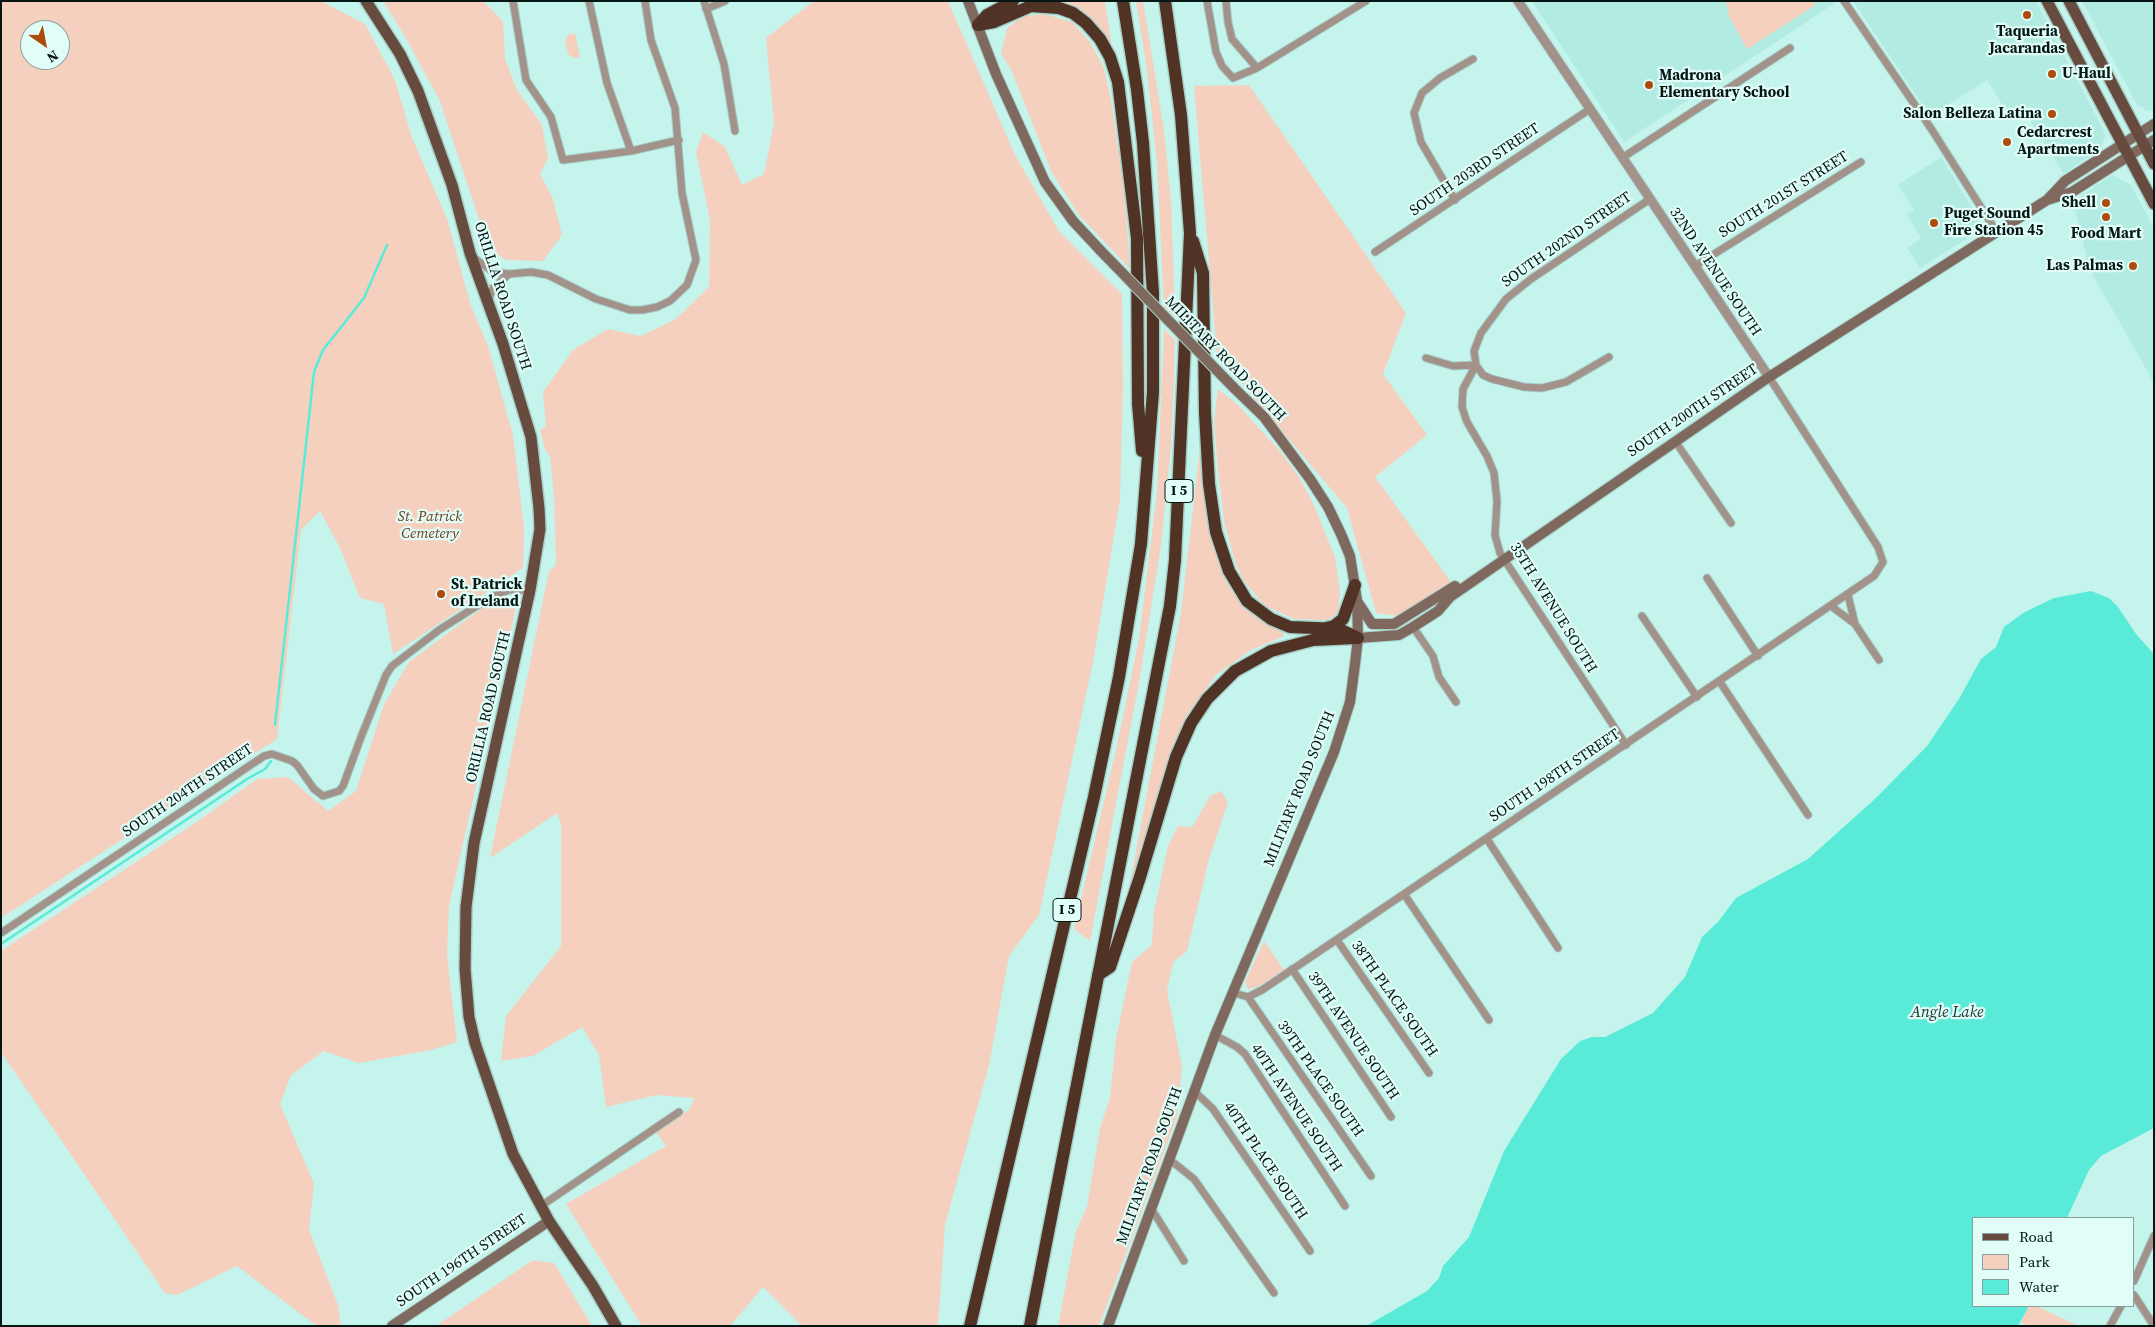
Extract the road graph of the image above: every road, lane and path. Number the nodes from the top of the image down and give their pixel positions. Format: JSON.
{"nodes":[{"id":1,"x":366,"y":1,"type":"edge"},
{"id":2,"x":513,"y":1,"type":"edge"},
{"id":3,"x":589,"y":1,"type":"edge"},
{"id":4,"x":644,"y":1,"type":"edge"},
{"id":5,"x":725,"y":1,"type":"edge"},
{"id":6,"x":968,"y":1,"type":"edge"},
{"id":7,"x":1013,"y":1,"type":"edge"},
{"id":8,"x":1123,"y":1,"type":"edge"},
{"id":9,"x":1164,"y":1,"type":"edge"},
{"id":10,"x":1206,"y":1,"type":"edge"},
{"id":11,"x":1226,"y":1,"type":"edge"},
{"id":12,"x":1366,"y":1,"type":"edge"},
{"id":13,"x":1518,"y":1,"type":"edge"},
{"id":14,"x":1844,"y":1,"type":"edge"},
{"id":15,"x":2047,"y":1,"type":"edge"},
{"id":16,"x":2069,"y":1,"type":"edge"},
{"id":17,"x":705,"y":5,"type":"edge"},
{"id":18,"x":978,"y":25,"type":"junction"},
{"id":19,"x":1790,"y":48,"type":"dead end"},
{"id":20,"x":1473,"y":59,"type":"dead end"},
{"id":21,"x":1257,"y":68,"type":"junction"},
{"id":22,"x":1590,"y":109,"type":"junction"},
{"id":23,"x":2154,"y":124,"type":"edge"},
{"id":24,"x":735,"y":130,"type":"dead end"},
{"id":25,"x":2138,"y":133,"type":"junction"},
{"id":26,"x":679,"y":140,"type":"junction"},
{"id":27,"x":2123,"y":143,"type":"junction"},
{"id":28,"x":2149,"y":143,"type":"edge"},
{"id":29,"x":631,"y":150,"type":"junction"},
{"id":30,"x":2129,"y":156,"type":"junction"},
{"id":31,"x":1622,"y":158,"type":"junction"},
{"id":32,"x":1861,"y":162,"type":"dead end"},
{"id":33,"x":2154,"y":164,"type":"edge"},
{"id":34,"x":1650,"y":199,"type":"junction"},
{"id":35,"x":1455,"y":200,"type":"junction"},
{"id":36,"x":2047,"y":200,"type":"junction"},
{"id":37,"x":2154,"y":204,"type":"edge"},
{"id":38,"x":1996,"y":231,"type":"junction"},
{"id":39,"x":1190,"y":233,"type":"junction"},
{"id":40,"x":1375,"y":252,"type":"dead end"},
{"id":41,"x":470,"y":253,"type":"junction"},
{"id":42,"x":1695,"y":266,"type":"junction"},
{"id":43,"x":509,"y":274,"type":"junction"},
{"id":44,"x":488,"y":301,"type":"junction"},
{"id":45,"x":1609,"y":357,"type":"dead end"},
{"id":46,"x":1426,"y":358,"type":"dead end"},
{"id":47,"x":1476,"y":365,"type":"junction"},
{"id":48,"x":1769,"y":377,"type":"junction"},
{"id":49,"x":1675,"y":441,"type":"junction"},
{"id":50,"x":1145,"y":492,"type":"junction"},
{"id":51,"x":1731,"y":523,"type":"dead end"},
{"id":52,"x":1503,"y":559,"type":"junction"},
{"id":53,"x":1883,"y":562,"type":"joint"},
{"id":54,"x":1707,"y":578,"type":"dead end"},
{"id":55,"x":1355,"y":585,"type":"junction"},
{"id":56,"x":1468,"y":585,"type":"junction"},
{"id":57,"x":530,"y":590,"type":"junction"},
{"id":58,"x":1848,"y":595,"type":"junction"},
{"id":59,"x":1357,"y":600,"type":"junction"},
{"id":60,"x":1831,"y":606,"type":"junction"},
{"id":61,"x":1642,"y":616,"type":"dead end"},
{"id":62,"x":1855,"y":624,"type":"junction"},
{"id":63,"x":1413,"y":627,"type":"junction"},
{"id":64,"x":1325,"y":628,"type":"junction"},
{"id":65,"x":1358,"y":638,"type":"junction"},
{"id":66,"x":1758,"y":656,"type":"junction"},
{"id":67,"x":1879,"y":660,"type":"dead end"},
{"id":68,"x":1720,"y":682,"type":"junction"},
{"id":69,"x":1697,"y":698,"type":"junction"},
{"id":70,"x":1456,"y":702,"type":"dead end"},
{"id":71,"x":1626,"y":745,"type":"junction"},
{"id":72,"x":1808,"y":816,"type":"dead end"},
{"id":73,"x":1487,"y":838,"type":"junction"},
{"id":74,"x":1404,"y":894,"type":"junction"},
{"id":75,"x":1,"y":933,"type":"edge"},
{"id":76,"x":1337,"y":940,"type":"junction"},
{"id":77,"x":1558,"y":948,"type":"dead end"},
{"id":78,"x":1292,"y":969,"type":"junction"},
{"id":79,"x":1098,"y":975,"type":"junction"},
{"id":80,"x":1234,"y":993,"type":"junction"},
{"id":81,"x":1248,"y":997,"type":"junction"},
{"id":82,"x":1489,"y":1020,"type":"dead end"},
{"id":83,"x":1215,"y":1035,"type":"junction"},
{"id":84,"x":1429,"y":1073,"type":"dead end"},
{"id":85,"x":1194,"y":1090,"type":"junction"},
{"id":86,"x":680,"y":1112,"type":"dead end"},
{"id":87,"x":1391,"y":1118,"type":"dead end"},
{"id":88,"x":1169,"y":1159,"type":"junction"},
{"id":89,"x":1371,"y":1176,"type":"dead end"},
{"id":90,"x":541,"y":1206,"type":"junction"},
{"id":91,"x":1345,"y":1206,"type":"dead end"},
{"id":92,"x":1151,"y":1208,"type":"junction"},
{"id":93,"x":549,"y":1221,"type":"junction"},
{"id":94,"x":2154,"y":1236,"type":"edge"},
{"id":95,"x":1310,"y":1251,"type":"dead end"},
{"id":96,"x":1184,"y":1260,"type":"dead end"},
{"id":97,"x":2135,"y":1279,"type":"edge"},
{"id":98,"x":1274,"y":1293,"type":"dead end"},
{"id":99,"x":2135,"y":1298,"type":"edge"},
{"id":100,"x":2120,"y":1307,"type":"edge"},
{"id":101,"x":392,"y":1326,"type":"edge"},
{"id":102,"x":616,"y":1326,"type":"edge"},
{"id":103,"x":970,"y":1326,"type":"edge"},
{"id":104,"x":1030,"y":1326,"type":"edge"},
{"id":105,"x":1108,"y":1326,"type":"edge"},
{"id":106,"x":2110,"y":1326,"type":"edge"},
{"id":107,"x":2154,"y":1326,"type":"edge"}],
"edges":[{"from":1,"to":41,"type":"main road","name":"ORILLIA ROAD SOUTH"},
{"from":2,"to":29,"type":"street"},
{"from":3,"to":29,"type":"street"},
{"from":4,"to":26,"type":"street"},
{"from":5,"to":17,"type":"street"},
{"from":6,"to":18,"type":"main road","name":"MILITARY ROAD SOUTH"},
{"from":7,"to":18,"type":"highway"},
{"from":8,"to":50,"type":"highway","number":"I 5"},
{"from":9,"to":39,"type":"highway","number":"I 5"},
{"from":10,"to":21,"type":"street"},
{"from":11,"to":21,"type":"street"},
{"from":12,"to":21,"type":"street"},
{"from":13,"to":22,"type":"street","name":"32ND AVENUE SOUTH"},
{"from":14,"to":38,"type":"street"},
{"from":15,"to":27,"type":"main road"},
{"from":16,"to":25,"type":"main road"},
{"from":17,"to":24,"type":"street"},
{"from":18,"to":50,"type":"highway"},
{"from":18,"to":55,"type":"main road","name":"MILITARY ROAD SOUTH","bridge":true},
{"from":19,"to":31,"type":"street"},
{"from":20,"to":35,"type":"street"},
{"from":22,"to":31,"type":"street","name":"32ND AVENUE SOUTH"},
{"from":22,"to":35,"type":"street","name":"SOUTH 203RD STREET"},
{"from":23,"to":25,"type":"main road","name":"SOUTH 200TH STREET"},
{"from":25,"to":27,"type":"main road","name":"SOUTH 200TH STREET"},
{"from":25,"to":28,"type":"main road"},
{"from":26,"to":29,"type":"street"},
{"from":26,"to":43,"type":"street"},
{"from":27,"to":30,"type":"main road"},
{"from":27,"to":36,"type":"main road","name":"SOUTH 200TH STREET"},
{"from":28,"to":30,"type":"main road","name":"SOUTH 200TH STREET"},
{"from":28,"to":33,"type":"main road"},
{"from":30,"to":36,"type":"main road","name":"SOUTH 200TH STREET"},
{"from":30,"to":37,"type":"main road"},
{"from":31,"to":34,"type":"street","name":"32ND AVENUE SOUTH"},
{"from":32,"to":42,"type":"street","name":"SOUTH 201ST STREET"},
{"from":34,"to":42,"type":"street","name":"32ND AVENUE SOUTH"},
{"from":34,"to":47,"type":"street","name":"SOUTH 202ND STREET"},
{"from":35,"to":40,"type":"street","name":"SOUTH 203RD STREET"},
{"from":36,"to":38,"type":"main road","name":"SOUTH 200TH STREET"},
{"from":38,"to":48,"type":"main road","name":"SOUTH 200TH STREET"},
{"from":39,"to":64,"type":"highway"},
{"from":39,"to":79,"type":"highway","number":"I 5"},
{"from":41,"to":43,"type":"street"},
{"from":41,"to":44,"type":"main road","name":"ORILLIA ROAD SOUTH"},
{"from":42,"to":48,"type":"street","name":"32ND AVENUE SOUTH"},
{"from":43,"to":44,"type":"street"},
{"from":44,"to":57,"type":"main road","name":"ORILLIA ROAD SOUTH"},
{"from":45,"to":47,"type":"street"},
{"from":46,"to":47,"type":"street"},
{"from":47,"to":52,"type":"street","name":"35TH AVENUE SOUTH"},
{"from":48,"to":49,"type":"main road","name":"SOUTH 200TH STREET"},
{"from":48,"to":53,"type":"street","name":"32ND AVENUE SOUTH"},
{"from":49,"to":51,"type":"street"},
{"from":49,"to":52,"type":"main road","name":"SOUTH 200TH STREET"},
{"from":50,"to":103,"type":"highway","number":"I 5"},
{"from":52,"to":56,"type":"main road","name":"SOUTH 200TH STREET"},
{"from":52,"to":71,"type":"street","name":"35TH AVENUE SOUTH"},
{"from":53,"to":58,"type":"street","name":"SOUTH 198TH STREET"},
{"from":54,"to":66,"type":"street"},
{"from":55,"to":59,"type":"main road","name":"MILITARY ROAD SOUTH"},
{"from":55,"to":64,"type":"highway"},
{"from":56,"to":59,"type":"main road"},
{"from":56,"to":63,"type":"main road","name":"SOUTH 200TH STREET"},
{"from":57,"to":75,"type":"street","name":"SOUTH 204TH STREET"},
{"from":57,"to":90,"type":"main road","name":"ORILLIA ROAD SOUTH"},
{"from":58,"to":60,"type":"street","name":"SOUTH 198TH STREET"},
{"from":58,"to":62,"type":"street"},
{"from":59,"to":65,"type":"main road","name":"MILITARY ROAD SOUTH"},
{"from":60,"to":62,"type":"street"},
{"from":60,"to":66,"type":"street","name":"SOUTH 198TH STREET"},
{"from":61,"to":69,"type":"street"},
{"from":62,"to":67,"type":"street"},
{"from":63,"to":65,"type":"main road","name":"SOUTH 200TH STREET"},
{"from":63,"to":70,"type":"street"},
{"from":64,"to":65,"type":"highway"},
{"from":65,"to":79,"type":"highway"},
{"from":65,"to":80,"type":"main road","name":"MILITARY ROAD SOUTH"},
{"from":66,"to":68,"type":"street","name":"SOUTH 198TH STREET"},
{"from":68,"to":69,"type":"street","name":"SOUTH 198TH STREET"},
{"from":68,"to":72,"type":"street"},
{"from":69,"to":71,"type":"street","name":"SOUTH 198TH STREET"},
{"from":71,"to":73,"type":"street","name":"SOUTH 198TH STREET"},
{"from":73,"to":74,"type":"street","name":"SOUTH 198TH STREET"},
{"from":73,"to":77,"type":"street"},
{"from":74,"to":76,"type":"street","name":"SOUTH 198TH STREET"},
{"from":74,"to":82,"type":"street"},
{"from":76,"to":78,"type":"street","name":"SOUTH 198TH STREET"},
{"from":76,"to":84,"type":"street","name":"38TH PLACE SOUTH"},
{"from":78,"to":81,"type":"street","name":"SOUTH 198TH STREET"},
{"from":78,"to":87,"type":"street","name":"39TH AVENUE SOUTH"},
{"from":79,"to":104,"type":"highway","number":"I 5"},
{"from":80,"to":81,"type":"street"},
{"from":80,"to":83,"type":"main road","name":"MILITARY ROAD SOUTH"},
{"from":81,"to":89,"type":"street","name":"39TH PLACE SOUTH"},
{"from":83,"to":85,"type":"main road","name":"MILITARY ROAD SOUTH"},
{"from":83,"to":91,"type":"street","name":"40TH AVENUE SOUTH"},
{"from":85,"to":88,"type":"main road","name":"MILITARY ROAD SOUTH"},
{"from":85,"to":95,"type":"street","name":"40TH PLACE SOUTH"},
{"from":86,"to":90,"type":"street"},
{"from":88,"to":92,"type":"main road","name":"MILITARY ROAD SOUTH"},
{"from":88,"to":98,"type":"street"},
{"from":90,"to":93,"type":"main road","name":"ORILLIA ROAD SOUTH"},
{"from":92,"to":96,"type":"street"},
{"from":92,"to":105,"type":"main road","name":"MILITARY ROAD SOUTH"},
{"from":93,"to":101,"type":"main road","name":"SOUTH 196TH STREET"},
{"from":93,"to":102,"type":"main road","name":"ORILLIA ROAD SOUTH"},
{"from":94,"to":97,"type":"street"},
{"from":99,"to":107,"type":"street"},
{"from":100,"to":106,"type":"street"}]}
